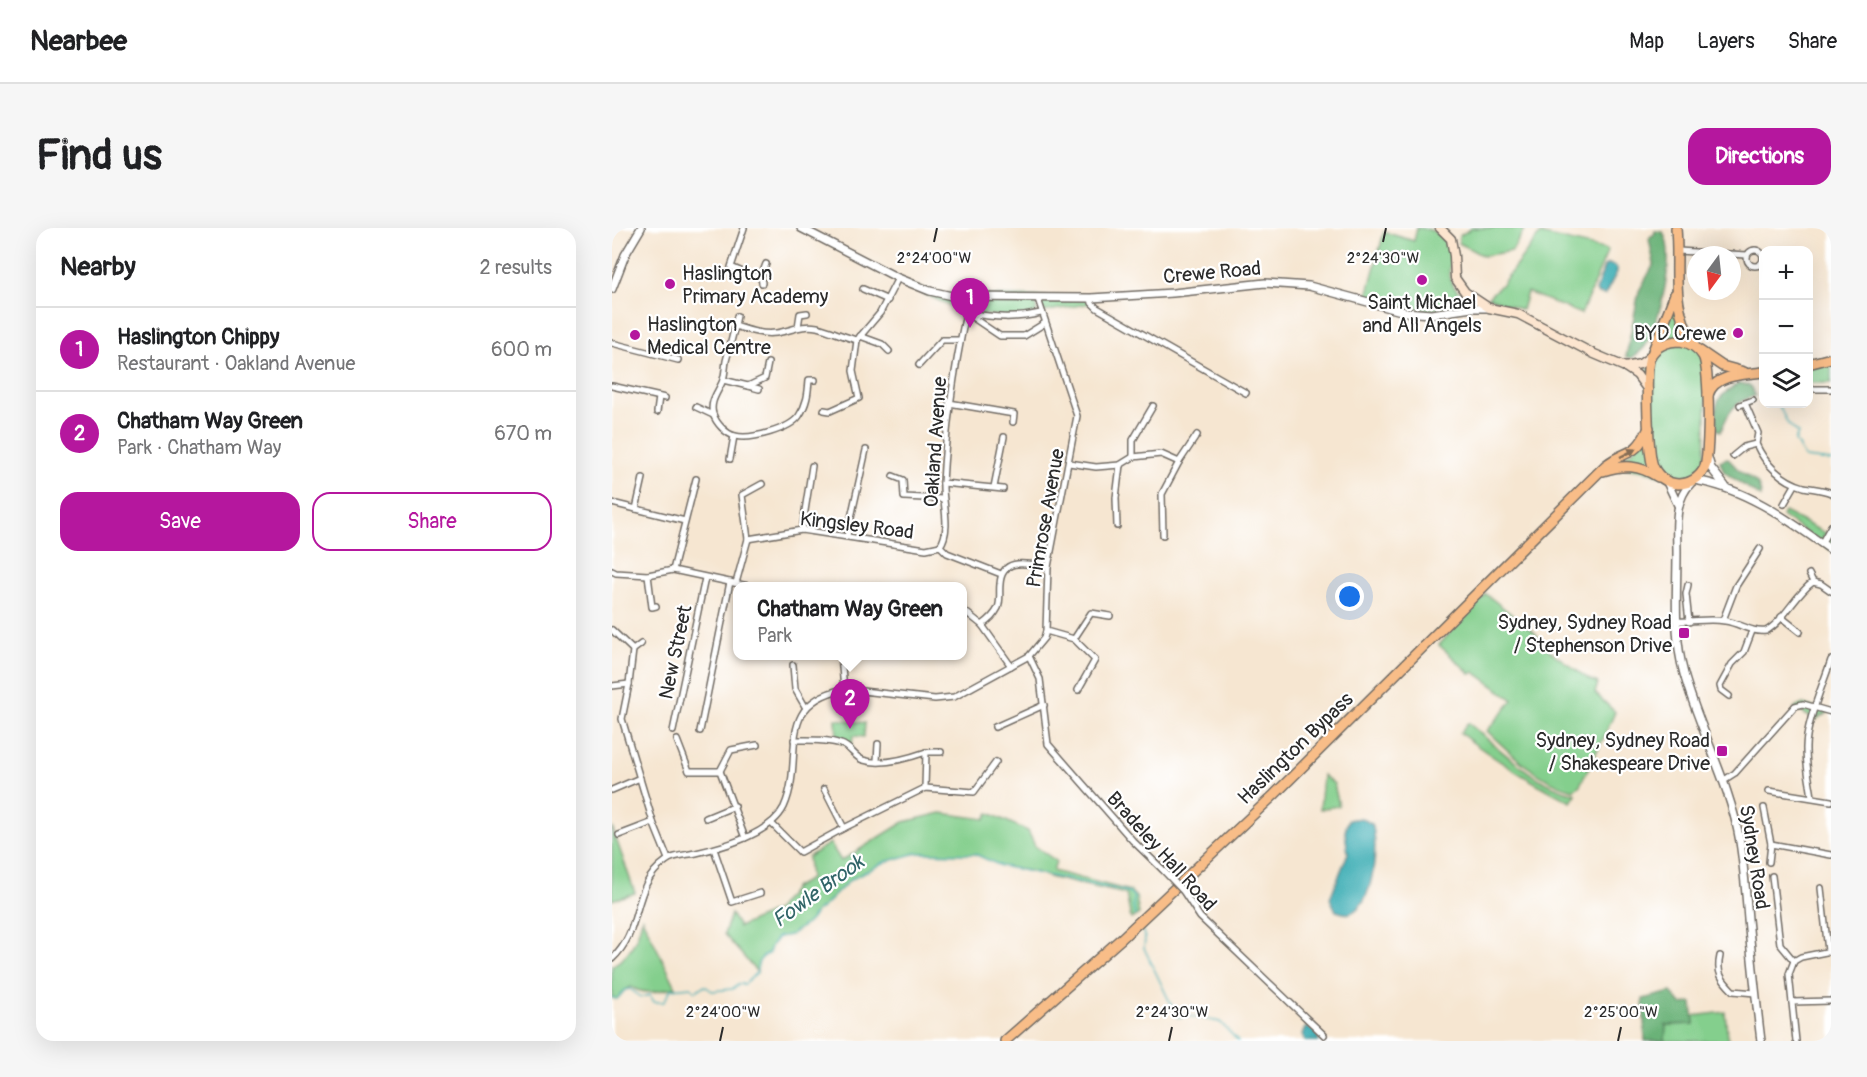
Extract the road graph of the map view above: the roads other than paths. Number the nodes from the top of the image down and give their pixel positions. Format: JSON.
{"nodes":[{"id":1,"x":641,"y":228,"type":"edge"},
{"id":2,"x":744,"y":228,"type":"edge"},
{"id":3,"x":801,"y":228,"type":"edge"},
{"id":4,"x":1440,"y":228,"type":"edge"},
{"id":5,"x":1676,"y":228,"type":"edge"},
{"id":6,"x":1677,"y":251,"type":"junction"},
{"id":7,"x":1747,"y":255,"type":"dead end"},
{"id":8,"x":766,"y":264,"type":"dead end"},
{"id":9,"x":615,"y":266,"type":"edge"},
{"id":10,"x":898,"y":278,"type":"junction"},
{"id":11,"x":612,"y":289,"type":"edge"},
{"id":12,"x":864,"y":289,"type":"dead end"},
{"id":13,"x":1676,"y":292,"type":"junction"},
{"id":14,"x":964,"y":298,"type":"junction"},
{"id":15,"x":1091,"y":298,"type":"junction"},
{"id":16,"x":1038,"y":299,"type":"junction"},
{"id":17,"x":888,"y":300,"type":"junction"},
{"id":18,"x":1489,"y":308,"type":"junction"},
{"id":19,"x":807,"y":313,"type":"dead end"},
{"id":20,"x":966,"y":313,"type":"junction"},
{"id":21,"x":1041,"y":313,"type":"junction"},
{"id":22,"x":737,"y":316,"type":"dead end"},
{"id":23,"x":1045,"y":323,"type":"junction"},
{"id":24,"x":735,"y":326,"type":"junction"},
{"id":25,"x":798,"y":327,"type":"junction"},
{"id":26,"x":859,"y":338,"type":"junction"},
{"id":27,"x":960,"y":340,"type":"junction"},
{"id":28,"x":612,"y":343,"type":"edge"},
{"id":29,"x":1696,"y":348,"type":"junction"},
{"id":30,"x":889,"y":351,"type":"dead end"},
{"id":31,"x":1651,"y":356,"type":"junction"},
{"id":32,"x":1831,"y":358,"type":"edge"},
{"id":33,"x":678,"y":360,"type":"dead end"},
{"id":34,"x":768,"y":363,"type":"dead end"},
{"id":35,"x":1813,"y":363,"type":"edge"},
{"id":36,"x":919,"y":365,"type":"dead end"},
{"id":37,"x":1625,"y":367,"type":"junction"},
{"id":38,"x":1749,"y":374,"type":"junction"},
{"id":39,"x":1759,"y":374,"type":"edge"},
{"id":40,"x":809,"y":379,"type":"dead end"},
{"id":41,"x":723,"y":380,"type":"junction"},
{"id":42,"x":612,"y":386,"type":"edge"},
{"id":43,"x":748,"y":386,"type":"junction"},
{"id":44,"x":1813,"y":388,"type":"edge"},
{"id":45,"x":759,"y":389,"type":"dead end"},
{"id":46,"x":1831,"y":389,"type":"edge"},
{"id":47,"x":1648,"y":390,"type":"junction"},
{"id":48,"x":1246,"y":393,"type":"dead end"},
{"id":49,"x":1707,"y":398,"type":"junction"},
{"id":50,"x":1754,"y":400,"type":"dead end"},
{"id":51,"x":949,"y":403,"type":"junction"},
{"id":52,"x":1153,"y":406,"type":"dead end"},
{"id":53,"x":696,"y":407,"type":"dead end"},
{"id":54,"x":824,"y":410,"type":"dead end"},
{"id":55,"x":657,"y":412,"type":"dead end"},
{"id":56,"x":713,"y":415,"type":"junction"},
{"id":57,"x":1012,"y":422,"type":"dead end"},
{"id":58,"x":1649,"y":428,"type":"junction"},
{"id":59,"x":1197,"y":435,"type":"dead end"},
{"id":60,"x":734,"y":436,"type":"junction"},
{"id":61,"x":1004,"y":437,"type":"dead end"},
{"id":62,"x":1756,"y":444,"type":"junction"},
{"id":63,"x":866,"y":450,"type":"dead end"},
{"id":64,"x":1733,"y":456,"type":"dead end"},
{"id":65,"x":1133,"y":457,"type":"junction"},
{"id":66,"x":1708,"y":458,"type":"junction"},
{"id":67,"x":730,"y":459,"type":"dead end"},
{"id":68,"x":1179,"y":462,"type":"junction"},
{"id":69,"x":1069,"y":463,"type":"junction"},
{"id":70,"x":1120,"y":465,"type":"junction"},
{"id":71,"x":812,"y":466,"type":"dead end"},
{"id":72,"x":1601,"y":472,"type":"junction"},
{"id":73,"x":893,"y":476,"type":"dead end"},
{"id":74,"x":643,"y":478,"type":"dead end"},
{"id":75,"x":696,"y":479,"type":"dead end"},
{"id":76,"x":1666,"y":481,"type":"junction"},
{"id":77,"x":1694,"y":481,"type":"junction"},
{"id":78,"x":943,"y":483,"type":"junction"},
{"id":79,"x":762,"y":484,"type":"dead end"},
{"id":80,"x":1795,"y":484,"type":"junction"},
{"id":81,"x":994,"y":487,"type":"junction"},
{"id":82,"x":1726,"y":488,"type":"junction"},
{"id":83,"x":1003,"y":489,"type":"dead end"},
{"id":84,"x":1831,"y":494,"type":"edge"},
{"id":85,"x":943,"y":499,"type":"junction"},
{"id":86,"x":612,"y":503,"type":"edge"},
{"id":87,"x":1784,"y":504,"type":"dead end"},
{"id":88,"x":1678,"y":505,"type":"junction"},
{"id":89,"x":636,"y":509,"type":"junction"},
{"id":90,"x":685,"y":520,"type":"junction"},
{"id":91,"x":1117,"y":526,"type":"dead end"},
{"id":92,"x":1831,"y":526,"type":"edge"},
{"id":93,"x":802,"y":530,"type":"junction"},
{"id":94,"x":1163,"y":535,"type":"dead end"},
{"id":95,"x":847,"y":536,"type":"junction"},
{"id":96,"x":748,"y":539,"type":"junction"},
{"id":97,"x":1821,"y":544,"type":"junction"},
{"id":98,"x":940,"y":546,"type":"junction"},
{"id":99,"x":1760,"y":549,"type":"dead end"},
{"id":100,"x":1831,"y":550,"type":"edge"},
{"id":101,"x":1048,"y":567,"type":"junction"},
{"id":102,"x":673,"y":570,"type":"junction"},
{"id":103,"x":612,"y":572,"type":"edge"},
{"id":104,"x":1001,"y":574,"type":"junction"},
{"id":105,"x":1809,"y":574,"type":"dead end"},
{"id":106,"x":648,"y":575,"type":"junction"},
{"id":107,"x":705,"y":578,"type":"junction"},
{"id":108,"x":733,"y":582,"type":"junction"},
{"id":109,"x":1813,"y":582,"type":"junction"},
{"id":110,"x":1688,"y":585,"type":"dead end"},
{"id":111,"x":1831,"y":591,"type":"edge"},
{"id":112,"x":656,"y":606,"type":"dead end"},
{"id":113,"x":967,"y":614,"type":"edge"},
{"id":114,"x":1110,"y":616,"type":"dead end"},
{"id":115,"x":1781,"y":617,"type":"junction"},
{"id":116,"x":1723,"y":620,"type":"junction"},
{"id":117,"x":1677,"y":621,"type":"junction"},
{"id":118,"x":1689,"y":622,"type":"junction"},
{"id":119,"x":982,"y":626,"type":"junction"},
{"id":120,"x":612,"y":630,"type":"edge"},
{"id":121,"x":1046,"y":631,"type":"junction"},
{"id":122,"x":1752,"y":631,"type":"junction"},
{"id":123,"x":1800,"y":632,"type":"dead end"},
{"id":124,"x":1074,"y":639,"type":"junction"},
{"id":125,"x":641,"y":644,"type":"dead end"},
{"id":126,"x":633,"y":650,"type":"junction"},
{"id":127,"x":1029,"y":656,"type":"junction"},
{"id":128,"x":841,"y":660,"type":"edge"},
{"id":129,"x":1831,"y":660,"type":"edge"},
{"id":130,"x":793,"y":665,"type":"dead end"},
{"id":131,"x":1011,"y":666,"type":"junction"},
{"id":132,"x":629,"y":684,"type":"junction"},
{"id":133,"x":612,"y":686,"type":"edge"},
{"id":134,"x":844,"y":689,"type":"junction"},
{"id":135,"x":1078,"y":690,"type":"dead end"},
{"id":136,"x":1729,"y":696,"type":"dead end"},
{"id":137,"x":1044,"y":705,"type":"junction"},
{"id":138,"x":1815,"y":707,"type":"junction"},
{"id":139,"x":806,"y":708,"type":"junction"},
{"id":140,"x":1831,"y":712,"type":"edge"},
{"id":141,"x":994,"y":727,"type":"dead end"},
{"id":142,"x":674,"y":731,"type":"dead end"},
{"id":143,"x":700,"y":731,"type":"dead end"},
{"id":144,"x":794,"y":740,"type":"junction"},
{"id":145,"x":677,"y":741,"type":"dead end"},
{"id":146,"x":878,"y":744,"type":"dead end"},
{"id":147,"x":757,"y":745,"type":"dead end"},
{"id":148,"x":926,"y":752,"type":"junction"},
{"id":149,"x":941,"y":752,"type":"dead end"},
{"id":150,"x":877,"y":761,"type":"junction"},
{"id":151,"x":996,"y":762,"type":"dead end"},
{"id":152,"x":720,"y":771,"type":"junction"},
{"id":153,"x":640,"y":778,"type":"junction"},
{"id":154,"x":1724,"y":780,"type":"junction"},
{"id":155,"x":925,"y":788,"type":"junction"},
{"id":156,"x":824,"y":789,"type":"dead end"},
{"id":157,"x":612,"y":790,"type":"edge"},
{"id":158,"x":1769,"y":791,"type":"dead end"},
{"id":159,"x":1812,"y":797,"type":"junction"},
{"id":160,"x":1831,"y":801,"type":"edge"},
{"id":161,"x":735,"y":806,"type":"junction"},
{"id":162,"x":1764,"y":808,"type":"dead end"},
{"id":163,"x":706,"y":818,"type":"dead end"},
{"id":164,"x":653,"y":822,"type":"junction"},
{"id":165,"x":771,"y":823,"type":"junction"},
{"id":166,"x":844,"y":828,"type":"junction"},
{"id":167,"x":618,"y":835,"type":"dead end"},
{"id":168,"x":745,"y":838,"type":"junction"},
{"id":169,"x":1771,"y":844,"type":"junction"},
{"id":170,"x":714,"y":849,"type":"junction"},
{"id":171,"x":1831,"y":855,"type":"edge"},
{"id":172,"x":668,"y":859,"type":"junction"},
{"id":173,"x":1769,"y":862,"type":"dead end"},
{"id":174,"x":1772,"y":876,"type":"dead end"},
{"id":175,"x":1821,"y":888,"type":"dead end"},
{"id":176,"x":759,"y":893,"type":"dead end"},
{"id":177,"x":1830,"y":951,"type":"edge"},
{"id":178,"x":612,"y":959,"type":"edge"},
{"id":179,"x":1711,"y":959,"type":"dead end"},
{"id":180,"x":1794,"y":961,"type":"junction"},
{"id":181,"x":1755,"y":993,"type":"junction"},
{"id":182,"x":1831,"y":1000,"type":"edge"},
{"id":183,"x":1792,"y":1002,"type":"junction"},
{"id":184,"x":1324,"y":1035,"type":"dead end"},
{"id":185,"x":1005,"y":1041,"type":"edge"},
{"id":186,"x":1761,"y":1041,"type":"edge"},
{"id":187,"x":1796,"y":1041,"type":"edge"}],
"edges":[{"from":1,"to":9,"type":"street"},
{"from":2,"to":8,"type":"street"},
{"from":3,"to":10,"type":"street","name":"Crewe Road"},
{"from":4,"to":18,"type":"main road"},
{"from":5,"to":6,"type":"main road"},
{"from":6,"to":7,"type":"street"},
{"from":6,"to":13,"type":"main road"},
{"from":9,"to":11,"type":"street"},
{"from":10,"to":14,"type":"street","name":"Crewe Road"},
{"from":10,"to":17,"type":"street"},
{"from":12,"to":17,"type":"street"},
{"from":13,"to":29,"type":"main road"},
{"from":13,"to":31,"type":"main road"},
{"from":14,"to":16,"type":"street","name":"Crewe Road"},
{"from":14,"to":20,"type":"street","name":"Oakland Avenue"},
{"from":15,"to":16,"type":"street","name":"Crewe Road"},
{"from":15,"to":18,"type":"street","name":"Crewe Road"},
{"from":15,"to":48,"type":"street"},
{"from":16,"to":21,"type":"street","name":"Primrose Avenue"},
{"from":17,"to":26,"type":"street"},
{"from":18,"to":37,"type":"main road","name":"Crewe Road"},
{"from":19,"to":25,"type":"street"},
{"from":20,"to":21,"type":"street"},
{"from":20,"to":23,"type":"street"},
{"from":20,"to":27,"type":"street","name":"Oakland Avenue"},
{"from":21,"to":23,"type":"street","name":"Primrose Avenue"},
{"from":22,"to":24,"type":"street"},
{"from":23,"to":69,"type":"street","name":"Primrose Avenue"},
{"from":24,"to":25,"type":"street"},
{"from":24,"to":41,"type":"street"},
{"from":25,"to":26,"type":"street"},
{"from":26,"to":30,"type":"street"},
{"from":26,"to":54,"type":"street"},
{"from":27,"to":36,"type":"street","name":"Oakland Avenue"},
{"from":27,"to":51,"type":"street","name":"Oakland Avenue"},
{"from":28,"to":33,"type":"street"},
{"from":29,"to":31,"type":"main road"},
{"from":29,"to":38,"type":"main road"},
{"from":29,"to":49,"type":"main road"},
{"from":31,"to":37,"type":"main road"},
{"from":31,"to":47,"type":"main road"},
{"from":32,"to":35,"type":"main road"},
{"from":34,"to":43,"type":"street"},
{"from":37,"to":47,"type":"main road","name":"Crewe Road"},
{"from":38,"to":39,"type":"main road"},
{"from":38,"to":49,"type":"main road"},
{"from":40,"to":60,"type":"street"},
{"from":41,"to":43,"type":"street"},
{"from":41,"to":56,"type":"street"},
{"from":42,"to":55,"type":"street"},
{"from":43,"to":45,"type":"street"},
{"from":44,"to":46,"type":"street"},
{"from":47,"to":58,"type":"main road"},
{"from":49,"to":66,"type":"main road"},
{"from":50,"to":62,"type":"street"},
{"from":51,"to":57,"type":"street"},
{"from":51,"to":78,"type":"street","name":"Oakland Avenue"},
{"from":52,"to":65,"type":"street"},
{"from":53,"to":56,"type":"street"},
{"from":56,"to":60,"type":"street"},
{"from":72,"to":58,"type":"main road","name":"Haslington Bypass","one_way":true},
{"from":58,"to":76,"type":"main road"},
{"from":59,"to":68,"type":"street"},
{"from":60,"to":67,"type":"street"},
{"from":61,"to":81,"type":"street"},
{"from":62,"to":64,"type":"street"},
{"from":62,"to":80,"type":"street"},
{"from":63,"to":95,"type":"street"},
{"from":65,"to":68,"type":"street"},
{"from":65,"to":70,"type":"street"},
{"from":66,"to":77,"type":"main road"},
{"from":66,"to":82,"type":"street"},
{"from":68,"to":94,"type":"street"},
{"from":69,"to":70,"type":"street"},
{"from":69,"to":101,"type":"street","name":"Primrose Avenue"},
{"from":70,"to":91,"type":"street"},
{"from":71,"to":93,"type":"street"},
{"from":72,"to":76,"type":"main road"},
{"from":72,"to":185,"type":"main road","name":"Haslington Bypass"},
{"from":73,"to":85,"type":"street"},
{"from":74,"to":89,"type":"street"},
{"from":75,"to":90,"type":"street"},
{"from":76,"to":77,"type":"main road"},
{"from":76,"to":88,"type":"street","name":"Sydney Road"},
{"from":77,"to":82,"type":"street"},
{"from":77,"to":88,"type":"street"},
{"from":78,"to":81,"type":"street"},
{"from":78,"to":85,"type":"street","name":"Oakland Avenue"},
{"from":79,"to":96,"type":"street"},
{"from":80,"to":84,"type":"street"},
{"from":80,"to":87,"type":"street"},
{"from":81,"to":83,"type":"street"},
{"from":82,"to":97,"type":"street"},
{"from":85,"to":98,"type":"street","name":"Oakland Avenue"},
{"from":86,"to":89,"type":"street"},
{"from":88,"to":117,"type":"street","name":"Sydney Road"},
{"from":89,"to":90,"type":"street"},
{"from":90,"to":102,"type":"street"},
{"from":92,"to":97,"type":"street"},
{"from":93,"to":95,"type":"street","name":"Kingsley Road"},
{"from":93,"to":96,"type":"street","name":"Kingsley Road"},
{"from":95,"to":98,"type":"street","name":"Kingsley Road"},
{"from":96,"to":108,"type":"street"},
{"from":97,"to":100,"type":"street"},
{"from":98,"to":104,"type":"street","name":"Kingsley Road"},
{"from":99,"to":116,"type":"street"},
{"from":101,"to":104,"type":"street"},
{"from":101,"to":121,"type":"street","name":"Primrose Avenue"},
{"from":102,"to":106,"type":"street"},
{"from":102,"to":107,"type":"street"},
{"from":103,"to":106,"type":"street"},
{"from":104,"to":119,"type":"street"},
{"from":105,"to":109,"type":"street"},
{"from":106,"to":112,"type":"street"},
{"from":107,"to":108,"type":"street"},
{"from":107,"to":142,"type":"street","name":"New Street"},
{"from":108,"to":143,"type":"street"},
{"from":109,"to":111,"type":"street"},
{"from":109,"to":115,"type":"street"},
{"from":110,"to":118,"type":"street"},
{"from":113,"to":119,"type":"street"},
{"from":114,"to":124,"type":"street"},
{"from":115,"to":122,"type":"street"},
{"from":115,"to":123,"type":"street"},
{"from":116,"to":118,"type":"street"},
{"from":116,"to":122,"type":"street"},
{"from":117,"to":118,"type":"street"},
{"from":117,"to":154,"type":"street","name":"Sydney Road"},
{"from":119,"to":131,"type":"street"},
{"from":120,"to":126,"type":"street"},
{"from":121,"to":124,"type":"street"},
{"from":121,"to":127,"type":"street"},
{"from":122,"to":136,"type":"street"},
{"from":124,"to":135,"type":"street"},
{"from":125,"to":126,"type":"street"},
{"from":126,"to":132,"type":"street"},
{"from":127,"to":131,"type":"street"},
{"from":127,"to":137,"type":"street","name":"Bradeley Hall Road"},
{"from":128,"to":134,"type":"street"},
{"from":129,"to":138,"type":"street"},
{"from":130,"to":139,"type":"street"},
{"from":131,"to":134,"type":"street"},
{"from":132,"to":133,"type":"street"},
{"from":132,"to":153,"type":"street"},
{"from":134,"to":139,"type":"street"},
{"from":137,"to":141,"type":"street"},
{"from":137,"to":184,"type":"street","name":"Bradeley Hall Road","bridge":true},
{"from":138,"to":140,"type":"street"},
{"from":138,"to":154,"type":"street"},
{"from":138,"to":159,"type":"street"},
{"from":139,"to":144,"type":"street"},
{"from":144,"to":150,"type":"street"},
{"from":144,"to":165,"type":"street"},
{"from":145,"to":152,"type":"street"},
{"from":146,"to":150,"type":"street"},
{"from":147,"to":152,"type":"street"},
{"from":148,"to":149,"type":"street"},
{"from":148,"to":150,"type":"street"},
{"from":148,"to":155,"type":"street"},
{"from":151,"to":155,"type":"street"},
{"from":152,"to":161,"type":"street"},
{"from":153,"to":157,"type":"street"},
{"from":153,"to":164,"type":"street"},
{"from":154,"to":181,"type":"street","name":"Sydney Road"},
{"from":155,"to":166,"type":"street"},
{"from":156,"to":166,"type":"street"},
{"from":158,"to":159,"type":"street"},
{"from":159,"to":160,"type":"street"},
{"from":161,"to":163,"type":"street"},
{"from":161,"to":168,"type":"street"},
{"from":162,"to":169,"type":"street"},
{"from":164,"to":167,"type":"street"},
{"from":164,"to":172,"type":"street"},
{"from":165,"to":166,"type":"street"},
{"from":165,"to":168,"type":"street"},
{"from":168,"to":170,"type":"street"},
{"from":169,"to":171,"type":"street"},
{"from":169,"to":173,"type":"street"},
{"from":170,"to":172,"type":"street"},
{"from":170,"to":176,"type":"street"},
{"from":172,"to":178,"type":"street"},
{"from":174,"to":180,"type":"street"},
{"from":175,"to":177,"type":"street"},
{"from":177,"to":180,"type":"street"},
{"from":179,"to":181,"type":"street"},
{"from":180,"to":183,"type":"street"},
{"from":181,"to":186,"type":"street","name":"Sydney Road"},
{"from":182,"to":183,"type":"street"},
{"from":183,"to":187,"type":"street"}]}
